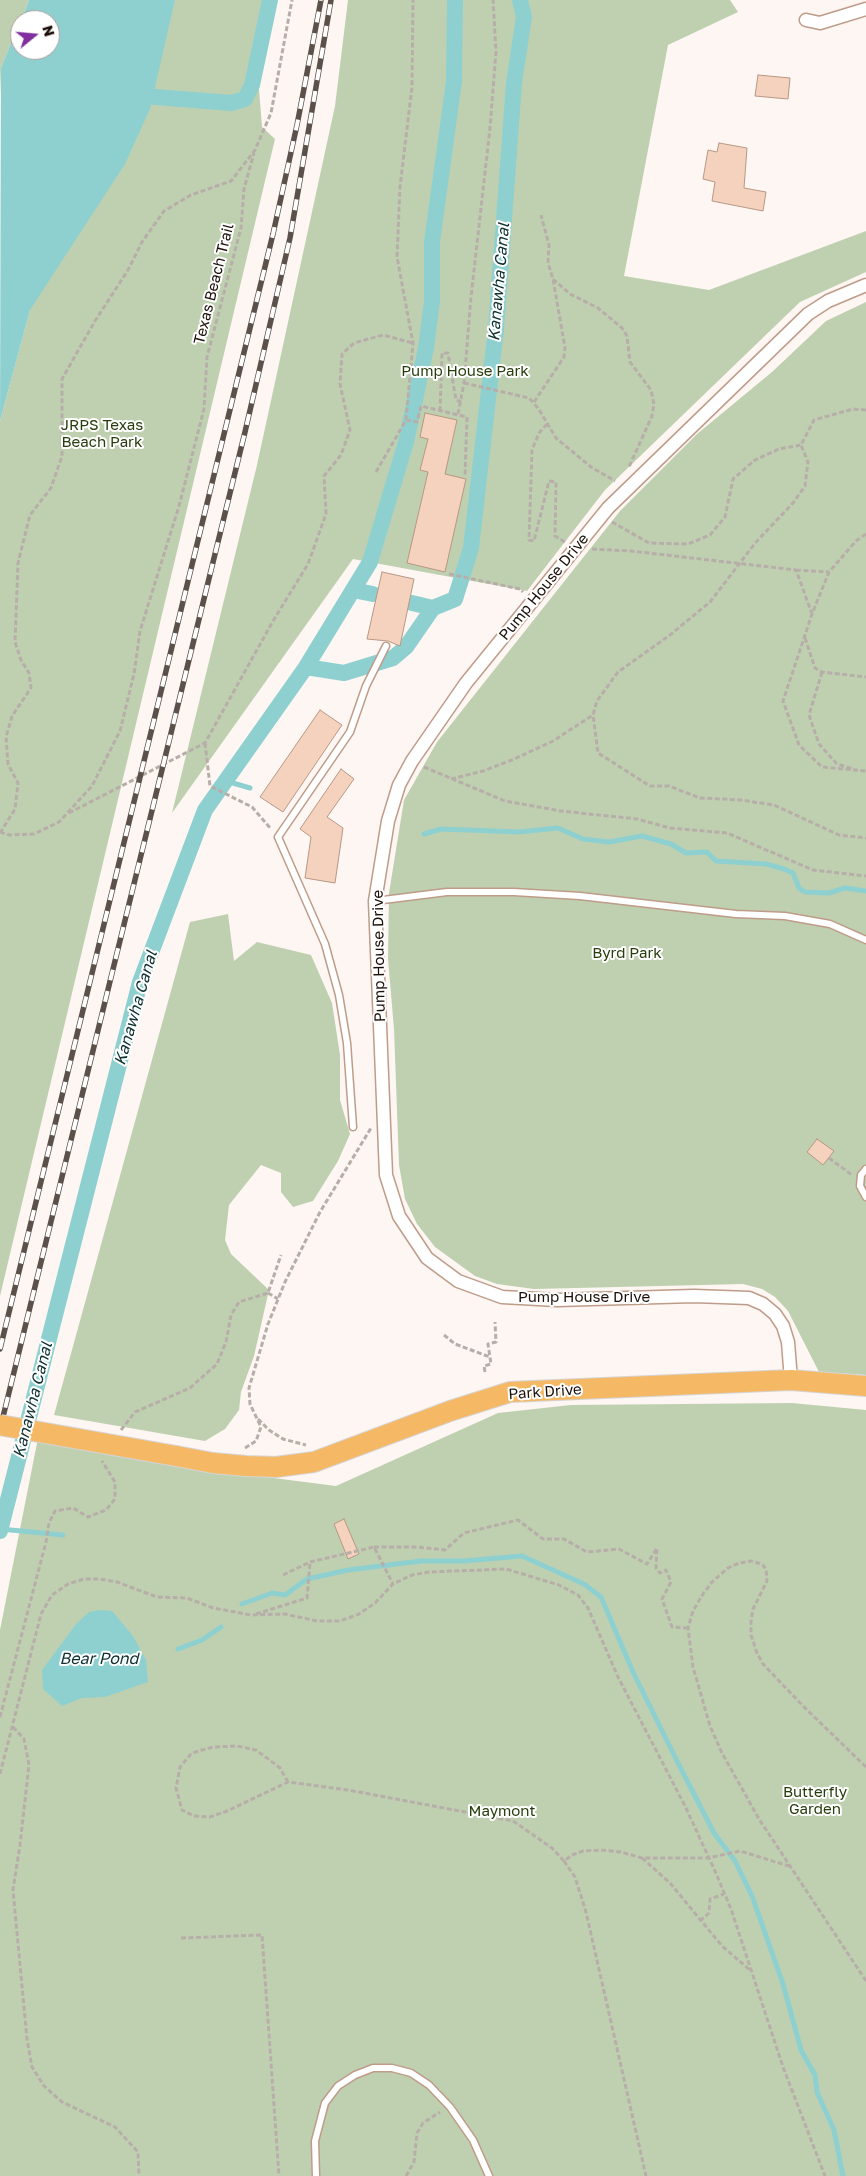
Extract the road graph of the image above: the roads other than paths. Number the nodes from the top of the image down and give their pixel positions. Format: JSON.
{"nodes":[{"id":1,"x":866,"y":9,"type":"edge"},
{"id":2,"x":806,"y":20,"type":"dead end"},
{"id":3,"x":866,"y":285,"type":"edge"},
{"id":4,"x":386,"y":646,"type":"dead end"},
{"id":5,"x":375,"y":901,"type":"junction"},
{"id":6,"x":866,"y":940,"type":"edge"},
{"id":7,"x":353,"y":1127,"type":"dead end"},
{"id":8,"x":866,"y":1169,"type":"edge"},
{"id":9,"x":866,"y":1197,"type":"edge"},
{"id":10,"x":791,"y":1380,"type":"junction"},
{"id":11,"x":866,"y":1386,"type":"edge"},
{"id":12,"x":0,"y":1426,"type":"edge"},
{"id":13,"x":316,"y":2176,"type":"edge"},
{"id":14,"x":489,"y":2176,"type":"edge"}],
"edges":[{"from":1,"to":2,"type":"street"},
{"from":3,"to":5,"type":"street","name":"Pump House Drive"},
{"from":4,"to":7,"type":"lane"},
{"from":5,"to":6,"type":"lane"},
{"from":5,"to":10,"type":"street","name":"Pump House Drive"},
{"from":8,"to":9,"type":"lane"},
{"from":10,"to":11,"type":"main road","name":"Park Drive"},
{"from":10,"to":12,"type":"main road","name":"Park Drive","bridge":true},
{"from":13,"to":14,"type":"lane"}]}
